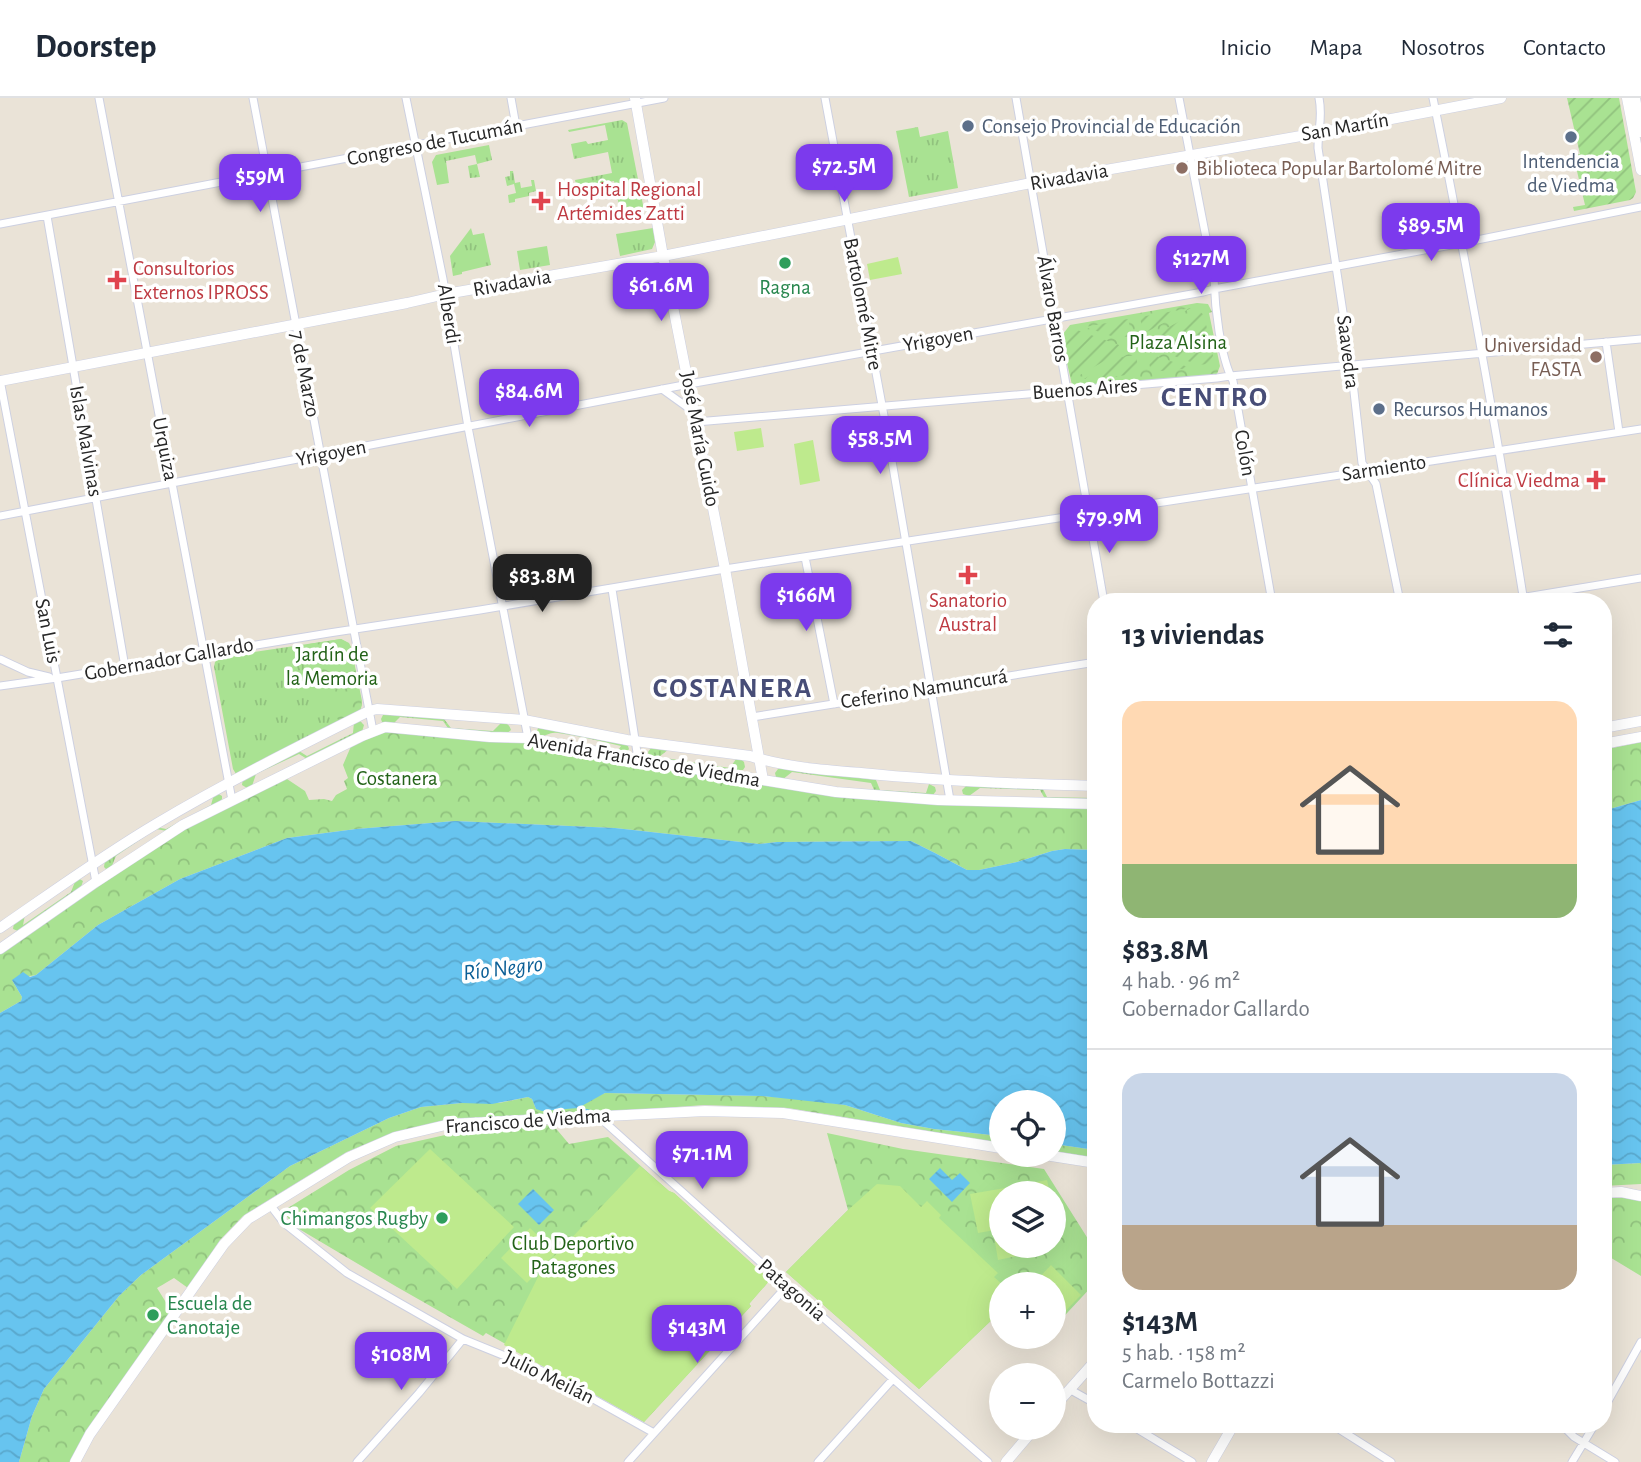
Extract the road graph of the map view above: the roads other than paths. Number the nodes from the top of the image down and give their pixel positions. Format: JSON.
{"nodes":[{"id":1,"x":99,"y":98,"type":"edge"},
{"id":2,"x":253,"y":98,"type":"edge"},
{"id":3,"x":407,"y":98,"type":"edge"},
{"id":4,"x":511,"y":98,"type":"edge"},
{"id":5,"x":664,"y":98,"type":"edge"},
{"id":6,"x":825,"y":98,"type":"edge"},
{"id":7,"x":1016,"y":98,"type":"edge"},
{"id":8,"x":1179,"y":98,"type":"edge"},
{"id":9,"x":1319,"y":98,"type":"edge"},
{"id":10,"x":1433,"y":98,"type":"edge"},
{"id":11,"x":1501,"y":98,"type":"edge"},
{"id":12,"x":1627,"y":98,"type":"edge"},
{"id":13,"x":1634,"y":98,"type":"edge"},
{"id":14,"x":635,"y":101,"type":"edge"},
{"id":15,"x":1435,"y":111,"type":"junction"},
{"id":16,"x":516,"y":126,"type":"junction"},
{"id":17,"x":1641,"y":132,"type":"edge"},
{"id":18,"x":1318,"y":133,"type":"junction"},
{"id":19,"x":416,"y":145,"type":"junction"},
{"id":20,"x":1190,"y":155,"type":"junction"},
{"id":21,"x":1641,"y":170,"type":"edge"},
{"id":22,"x":267,"y":174,"type":"junction"},
{"id":23,"x":1031,"y":183,"type":"junction"},
{"id":24,"x":119,"y":202,"type":"junction"},
{"id":25,"x":1641,"y":207,"type":"edge"},
{"id":26,"x":47,"y":216,"type":"junction"},
{"id":27,"x":848,"y":219,"type":"junction"},
{"id":28,"x":0,"y":225,"type":"edge"},
{"id":29,"x":1462,"y":243,"type":"junction"},
{"id":30,"x":663,"y":256,"type":"junction"},
{"id":31,"x":1337,"y":266,"type":"junction"},
{"id":32,"x":1214,"y":289,"type":"junction"},
{"id":33,"x":446,"y":294,"type":"junction"},
{"id":34,"x":1054,"y":318,"type":"junction"},
{"id":35,"x":295,"y":324,"type":"junction"},
{"id":36,"x":1641,"y":338,"type":"edge"},
{"id":37,"x":1606,"y":342,"type":"junction"},
{"id":38,"x":872,"y":351,"type":"junction"},
{"id":39,"x":147,"y":353,"type":"junction"},
{"id":40,"x":1482,"y":353,"type":"junction"},
{"id":41,"x":1351,"y":366,"type":"junction"},
{"id":42,"x":73,"y":367,"type":"junction"},
{"id":43,"x":1230,"y":376,"type":"junction"},
{"id":44,"x":0,"y":381,"type":"edge"},
{"id":45,"x":689,"y":384,"type":"junction"},
{"id":46,"x":662,"y":389,"type":"junction"},
{"id":47,"x":1066,"y":390,"type":"junction"},
{"id":48,"x":882,"y":406,"type":"junction"},
{"id":49,"x":695,"y":417,"type":"junction"},
{"id":50,"x":468,"y":427,"type":"junction"},
{"id":51,"x":1641,"y":429,"type":"edge"},
{"id":52,"x":1619,"y":432,"type":"junction"},
{"id":53,"x":1499,"y":450,"type":"junction"},
{"id":54,"x":321,"y":455,"type":"junction"},
{"id":55,"x":1366,"y":470,"type":"junction"},
{"id":56,"x":172,"y":483,"type":"junction"},
{"id":57,"x":1252,"y":489,"type":"junction"},
{"id":58,"x":96,"y":498,"type":"junction"},
{"id":59,"x":25,"y":511,"type":"junction"},
{"id":60,"x":1087,"y":513,"type":"junction"},
{"id":61,"x":0,"y":516,"type":"edge"},
{"id":62,"x":905,"y":542,"type":"junction"},
{"id":63,"x":805,"y":557,"type":"junction"},
{"id":64,"x":725,"y":569,"type":"junction"},
{"id":65,"x":1641,"y":578,"type":"edge"},
{"id":66,"x":612,"y":589,"type":"junction"},
{"id":67,"x":1102,"y":593,"type":"edge"},
{"id":68,"x":1270,"y":593,"type":"edge"},
{"id":69,"x":1398,"y":593,"type":"edge"},
{"id":70,"x":1523,"y":593,"type":"edge"},
{"id":71,"x":1561,"y":593,"type":"edge"},
{"id":72,"x":501,"y":606,"type":"junction"},
{"id":73,"x":355,"y":629,"type":"junction"},
{"id":74,"x":204,"y":654,"type":"junction"},
{"id":75,"x":0,"y":659,"type":"edge"},
{"id":76,"x":1087,"y":663,"type":"edge"},
{"id":77,"x":125,"y":667,"type":"junction"},
{"id":78,"x":57,"y":678,"type":"junction"},
{"id":79,"x":0,"y":686,"type":"edge"},
{"id":80,"x":930,"y":688,"type":"junction"},
{"id":81,"x":834,"y":704,"type":"junction"},
{"id":82,"x":369,"y":711,"type":"junction"},
{"id":83,"x":752,"y":717,"type":"junction"},
{"id":84,"x":524,"y":720,"type":"junction"},
{"id":85,"x":1641,"y":721,"type":"edge"},
{"id":86,"x":1612,"y":726,"type":"edge"},
{"id":87,"x":373,"y":732,"type":"junction"},
{"id":88,"x":1641,"y":737,"type":"edge"},
{"id":89,"x":528,"y":738,"type":"junction"},
{"id":90,"x":635,"y":741,"type":"junction"},
{"id":91,"x":1612,"y":742,"type":"edge"},
{"id":92,"x":760,"y":759,"type":"junction"},
{"id":93,"x":638,"y":760,"type":"junction"},
{"id":94,"x":763,"y":780,"type":"junction"},
{"id":95,"x":946,"y":780,"type":"junction"},
{"id":96,"x":228,"y":782,"type":"junction"},
{"id":97,"x":1087,"y":786,"type":"edge"},
{"id":98,"x":232,"y":800,"type":"junction"},
{"id":99,"x":950,"y":800,"type":"junction"},
{"id":100,"x":1087,"y":804,"type":"edge"},
{"id":101,"x":92,"y":864,"type":"junction"},
{"id":102,"x":96,"y":882,"type":"junction"},
{"id":103,"x":0,"y":928,"type":"edge"},
{"id":104,"x":2,"y":947,"type":"edge"},
{"id":105,"x":599,"y":1116,"type":"junction"},
{"id":106,"x":989,"y":1146,"type":"edge"},
{"id":107,"x":1066,"y":1158,"type":"edge"},
{"id":108,"x":1087,"y":1162,"type":"edge"},
{"id":109,"x":1612,"y":1192,"type":"edge"},
{"id":110,"x":1641,"y":1196,"type":"edge"},
{"id":111,"x":271,"y":1206,"type":"junction"},
{"id":112,"x":787,"y":1286,"type":"junction"},
{"id":113,"x":463,"y":1339,"type":"junction"},
{"id":114,"x":1641,"y":1342,"type":"edge"},
{"id":115,"x":1087,"y":1369,"type":"edge"},
{"id":116,"x":894,"y":1379,"type":"junction"},
{"id":117,"x":1069,"y":1388,"type":"junction"},
{"id":118,"x":1066,"y":1392,"type":"edge"},
{"id":119,"x":1612,"y":1394,"type":"edge"},
{"id":120,"x":1087,"y":1399,"type":"edge"},
{"id":121,"x":654,"y":1433,"type":"junction"},
{"id":122,"x":1144,"y":1433,"type":"edge"},
{"id":123,"x":1229,"y":1433,"type":"edge"},
{"id":124,"x":1345,"y":1433,"type":"edge"},
{"id":125,"x":1570,"y":1433,"type":"edge"},
{"id":126,"x":1590,"y":1433,"type":"edge"},
{"id":127,"x":1025,"y":1440,"type":"edge"},
{"id":128,"x":1584,"y":1443,"type":"junction"},
{"id":129,"x":75,"y":1462,"type":"edge"},
{"id":130,"x":357,"y":1462,"type":"edge"},
{"id":131,"x":628,"y":1462,"type":"edge"},
{"id":132,"x":818,"y":1462,"type":"edge"},
{"id":133,"x":988,"y":1462,"type":"edge"},
{"id":134,"x":1006,"y":1462,"type":"edge"},
{"id":135,"x":1192,"y":1462,"type":"edge"},
{"id":136,"x":1212,"y":1462,"type":"edge"},
{"id":137,"x":1391,"y":1462,"type":"edge"},
{"id":138,"x":1572,"y":1462,"type":"edge"},
{"id":139,"x":1615,"y":1462,"type":"edge"}],
"edges":[{"from":1,"to":24,"type":"street","name":"Urquiza"},
{"from":2,"to":22,"type":"street","name":"7 de Marzo"},
{"from":3,"to":19,"type":"street","name":"Alberdi"},
{"from":4,"to":16,"type":"street"},
{"from":5,"to":14,"type":"street","name":"Congreso de Tucumán"},
{"from":6,"to":27,"type":"street","name":"Bartolomé Mitre"},
{"from":7,"to":23,"type":"street","name":"Álvaro Barros"},
{"from":8,"to":20,"type":"street","name":"Colón"},
{"from":9,"to":18,"type":"street","name":"Saavedra"},
{"from":10,"to":15,"type":"street"},
{"from":11,"to":15,"type":"main road","name":"San Martín"},
{"from":12,"to":21,"type":"main road"},
{"from":13,"to":17,"type":"main road"},
{"from":14,"to":16,"type":"street","name":"Congreso de Tucumán"},
{"from":14,"to":30,"type":"main road","name":"José María Guido"},
{"from":15,"to":18,"type":"main road","name":"San Martín"},
{"from":15,"to":29,"type":"street"},
{"from":16,"to":19,"type":"street","name":"Congreso de Tucumán"},
{"from":18,"to":20,"type":"main road","name":"San Martín"},
{"from":18,"to":31,"type":"street","name":"Saavedra"},
{"from":19,"to":22,"type":"street","name":"Congreso de Tucumán"},
{"from":19,"to":33,"type":"street","name":"Alberdi"},
{"from":20,"to":23,"type":"main road","name":"Rivadavia"},
{"from":20,"to":32,"type":"street","name":"Colón"},
{"from":22,"to":24,"type":"street","name":"Congreso de Tucumán"},
{"from":22,"to":35,"type":"street","name":"7 de Marzo"},
{"from":23,"to":27,"type":"main road","name":"Rivadavia"},
{"from":23,"to":34,"type":"street","name":"Álvaro Barros"},
{"from":24,"to":26,"type":"street","name":"Congreso de Tucumán"},
{"from":24,"to":39,"type":"street","name":"Urquiza"},
{"from":25,"to":29,"type":"street","name":"Yrigoyen"},
{"from":26,"to":28,"type":"street","name":"Congreso de Tucumán"},
{"from":26,"to":42,"type":"street","name":"Islas Malvinas"},
{"from":27,"to":30,"type":"main road","name":"Rivadavia"},
{"from":27,"to":38,"type":"street","name":"Bartolomé Mitre"},
{"from":29,"to":31,"type":"street","name":"Yrigoyen"},
{"from":29,"to":40,"type":"street"},
{"from":30,"to":33,"type":"main road","name":"Rivadavia"},
{"from":30,"to":45,"type":"main road","name":"José María Guido"},
{"from":31,"to":32,"type":"street","name":"Yrigoyen"},
{"from":31,"to":41,"type":"street","name":"Saavedra"},
{"from":32,"to":34,"type":"street","name":"Yrigoyen"},
{"from":32,"to":43,"type":"street","name":"Colón"},
{"from":33,"to":35,"type":"main road","name":"Rivadavia"},
{"from":33,"to":50,"type":"street","name":"Alberdi"},
{"from":34,"to":38,"type":"street","name":"Yrigoyen"},
{"from":34,"to":47,"type":"street","name":"Álvaro Barros"},
{"from":35,"to":39,"type":"main road","name":"Rivadavia"},
{"from":35,"to":54,"type":"street","name":"7 de Marzo"},
{"from":36,"to":37,"type":"street","name":"Buenos Aires"},
{"from":37,"to":40,"type":"street","name":"Buenos Aires"},
{"from":37,"to":52,"type":"street"},
{"from":38,"to":45,"type":"street","name":"Yrigoyen"},
{"from":38,"to":48,"type":"street","name":"Bartolomé Mitre"},
{"from":39,"to":42,"type":"main road","name":"Rivadavia"},
{"from":39,"to":56,"type":"street","name":"Urquiza"},
{"from":40,"to":41,"type":"street","name":"Buenos Aires"},
{"from":40,"to":53,"type":"street"},
{"from":41,"to":43,"type":"street","name":"Buenos Aires"},
{"from":41,"to":55,"type":"street","name":"Saavedra"},
{"from":42,"to":44,"type":"main road","name":"Rivadavia"},
{"from":42,"to":58,"type":"street","name":"Islas Malvinas"},
{"from":43,"to":47,"type":"street","name":"Buenos Aires"},
{"from":43,"to":57,"type":"street","name":"Colón"},
{"from":44,"to":59,"type":"street","name":"San Luis"},
{"from":45,"to":46,"type":"street","name":"Yrigoyen"},
{"from":45,"to":49,"type":"main road","name":"José María Guido"},
{"from":46,"to":49,"type":"street"},
{"from":46,"to":50,"type":"street","name":"Yrigoyen"},
{"from":47,"to":48,"type":"street","name":"Buenos Aires"},
{"from":47,"to":60,"type":"street","name":"Álvaro Barros"},
{"from":48,"to":49,"type":"street","name":"Buenos Aires"},
{"from":48,"to":62,"type":"street","name":"Bartolomé Mitre"},
{"from":49,"to":64,"type":"main road","name":"José María Guido"},
{"from":50,"to":54,"type":"street","name":"Yrigoyen"},
{"from":50,"to":72,"type":"street","name":"Alberdi"},
{"from":51,"to":52,"type":"street","name":"Sarmiento"},
{"from":52,"to":53,"type":"street","name":"Sarmiento"},
{"from":53,"to":55,"type":"street","name":"Sarmiento"},
{"from":53,"to":70,"type":"street"},
{"from":54,"to":56,"type":"street","name":"Yrigoyen"},
{"from":54,"to":73,"type":"street","name":"7 de Marzo"},
{"from":55,"to":57,"type":"street","name":"Sarmiento"},
{"from":55,"to":69,"type":"street","name":"Saavedra"},
{"from":56,"to":58,"type":"street","name":"Yrigoyen"},
{"from":56,"to":74,"type":"street","name":"Urquiza"},
{"from":57,"to":60,"type":"street","name":"Gobernador Gallardo"},
{"from":57,"to":68,"type":"street","name":"Colón"},
{"from":58,"to":59,"type":"street","name":"Yrigoyen"},
{"from":58,"to":77,"type":"street","name":"Islas Malvinas"},
{"from":59,"to":61,"type":"street","name":"Yrigoyen"},
{"from":59,"to":78,"type":"street","name":"San Luis"},
{"from":60,"to":62,"type":"street","name":"Gobernador Gallardo"},
{"from":60,"to":67,"type":"street","name":"Álvaro Barros"},
{"from":62,"to":63,"type":"street","name":"Gobernador Gallardo"},
{"from":62,"to":80,"type":"street","name":"Bartolomé Mitre"},
{"from":63,"to":64,"type":"street","name":"Gobernador Gallardo"},
{"from":63,"to":81,"type":"street"},
{"from":64,"to":66,"type":"street","name":"Gobernador Gallardo"},
{"from":64,"to":83,"type":"main road","name":"José María Guido"},
{"from":65,"to":71,"type":"street"},
{"from":66,"to":72,"type":"street","name":"Gobernador Gallardo"},
{"from":66,"to":90,"type":"street"},
{"from":72,"to":73,"type":"street","name":"Gobernador Gallardo"},
{"from":72,"to":84,"type":"street","name":"Alberdi"},
{"from":73,"to":74,"type":"street","name":"Gobernador Gallardo"},
{"from":73,"to":82,"type":"street","name":"7 de Marzo"},
{"from":74,"to":77,"type":"street","name":"Gobernador Gallardo"},
{"from":74,"to":96,"type":"street","name":"Urquiza"},
{"from":75,"to":78,"type":"street"},
{"from":76,"to":80,"type":"street","name":"Ceferino Namuncurá"},
{"from":77,"to":78,"type":"street","name":"Gobernador Gallardo"},
{"from":78,"to":79,"type":"street","name":"Gobernador Gallardo"},
{"from":78,"to":101,"type":"street","name":"San Luis"},
{"from":80,"to":81,"type":"street","name":"Ceferino Namuncurá"},
{"from":80,"to":95,"type":"street","name":"Bartolomé Mitre"},
{"from":81,"to":83,"type":"street","name":"Ceferino Namuncurá"},
{"from":82,"to":84,"type":"main road","name":"Avenida Francisco de Viedma"},
{"from":82,"to":87,"type":"street","name":"7 de Marzo"},
{"from":82,"to":96,"type":"main road","name":"Avenida Francisco de Viedma"},
{"from":83,"to":92,"type":"main road","name":"José María Guido"},
{"from":84,"to":89,"type":"street","name":"Alberdi"},
{"from":84,"to":90,"type":"main road","name":"Avenida Francisco de Viedma"},
{"from":85,"to":86,"type":"main road"},
{"from":87,"to":89,"type":"main road","name":"Avenida Francisco de Viedma"},
{"from":87,"to":98,"type":"main road","name":"Avenida Francisco de Viedma"},
{"from":88,"to":91,"type":"main road"},
{"from":89,"to":93,"type":"main road","name":"Avenida Francisco de Viedma"},
{"from":90,"to":92,"type":"main road","name":"Avenida Francisco de Viedma"},
{"from":90,"to":93,"type":"street"},
{"from":92,"to":94,"type":"main road","name":"José María Guido"},
{"from":92,"to":95,"type":"main road","name":"Avenida Francisco de Viedma"},
{"from":93,"to":94,"type":"main road","name":"Avenida Francisco de Viedma"},
{"from":94,"to":99,"type":"main road","name":"Avenida Francisco de Viedma"},
{"from":95,"to":97,"type":"main road","name":"Avenida Francisco de Viedma"},
{"from":95,"to":99,"type":"street","name":"Bartolomé Mitre"},
{"from":96,"to":98,"type":"street","name":"Urquiza"},
{"from":96,"to":101,"type":"main road","name":"Avenida Francisco de Viedma"},
{"from":98,"to":102,"type":"main road","name":"Avenida Francisco de Viedma"},
{"from":99,"to":100,"type":"main road","name":"Avenida Francisco de Viedma"},
{"from":101,"to":102,"type":"street","name":"San Luis"},
{"from":101,"to":103,"type":"main road","name":"Avenida Francisco de Viedma"},
{"from":102,"to":104,"type":"main road","name":"Avenida Francisco de Viedma"},
{"from":103,"to":104,"type":"main road"},
{"from":105,"to":106,"type":"main road","name":"Francisco de Viedma"},
{"from":105,"to":111,"type":"main road","name":"Francisco de Viedma"},
{"from":105,"to":112,"type":"street","name":"Patagonia"},
{"from":107,"to":108,"type":"main road"},
{"from":109,"to":110,"type":"main road"},
{"from":111,"to":113,"type":"street","name":"Julio Meilán"},
{"from":111,"to":129,"type":"main road","name":"Francisco de Viedma"},
{"from":112,"to":116,"type":"street","name":"Patagonia"},
{"from":112,"to":121,"type":"street"},
{"from":113,"to":121,"type":"street","name":"Julio Meilán"},
{"from":113,"to":130,"type":"street"},
{"from":114,"to":119,"type":"street"},
{"from":115,"to":117,"type":"main road"},
{"from":116,"to":132,"type":"street"},
{"from":116,"to":133,"type":"street","name":"Patagonia"},
{"from":117,"to":118,"type":"main road"},
{"from":117,"to":120,"type":"street"},
{"from":121,"to":131,"type":"street"},
{"from":122,"to":135,"type":"street"},
{"from":123,"to":136,"type":"main road"},
{"from":124,"to":137,"type":"street"},
{"from":125,"to":128,"type":"street"},
{"from":126,"to":128,"type":"street"},
{"from":127,"to":134,"type":"main road"},
{"from":128,"to":138,"type":"street"},
{"from":128,"to":139,"type":"street"}]}
